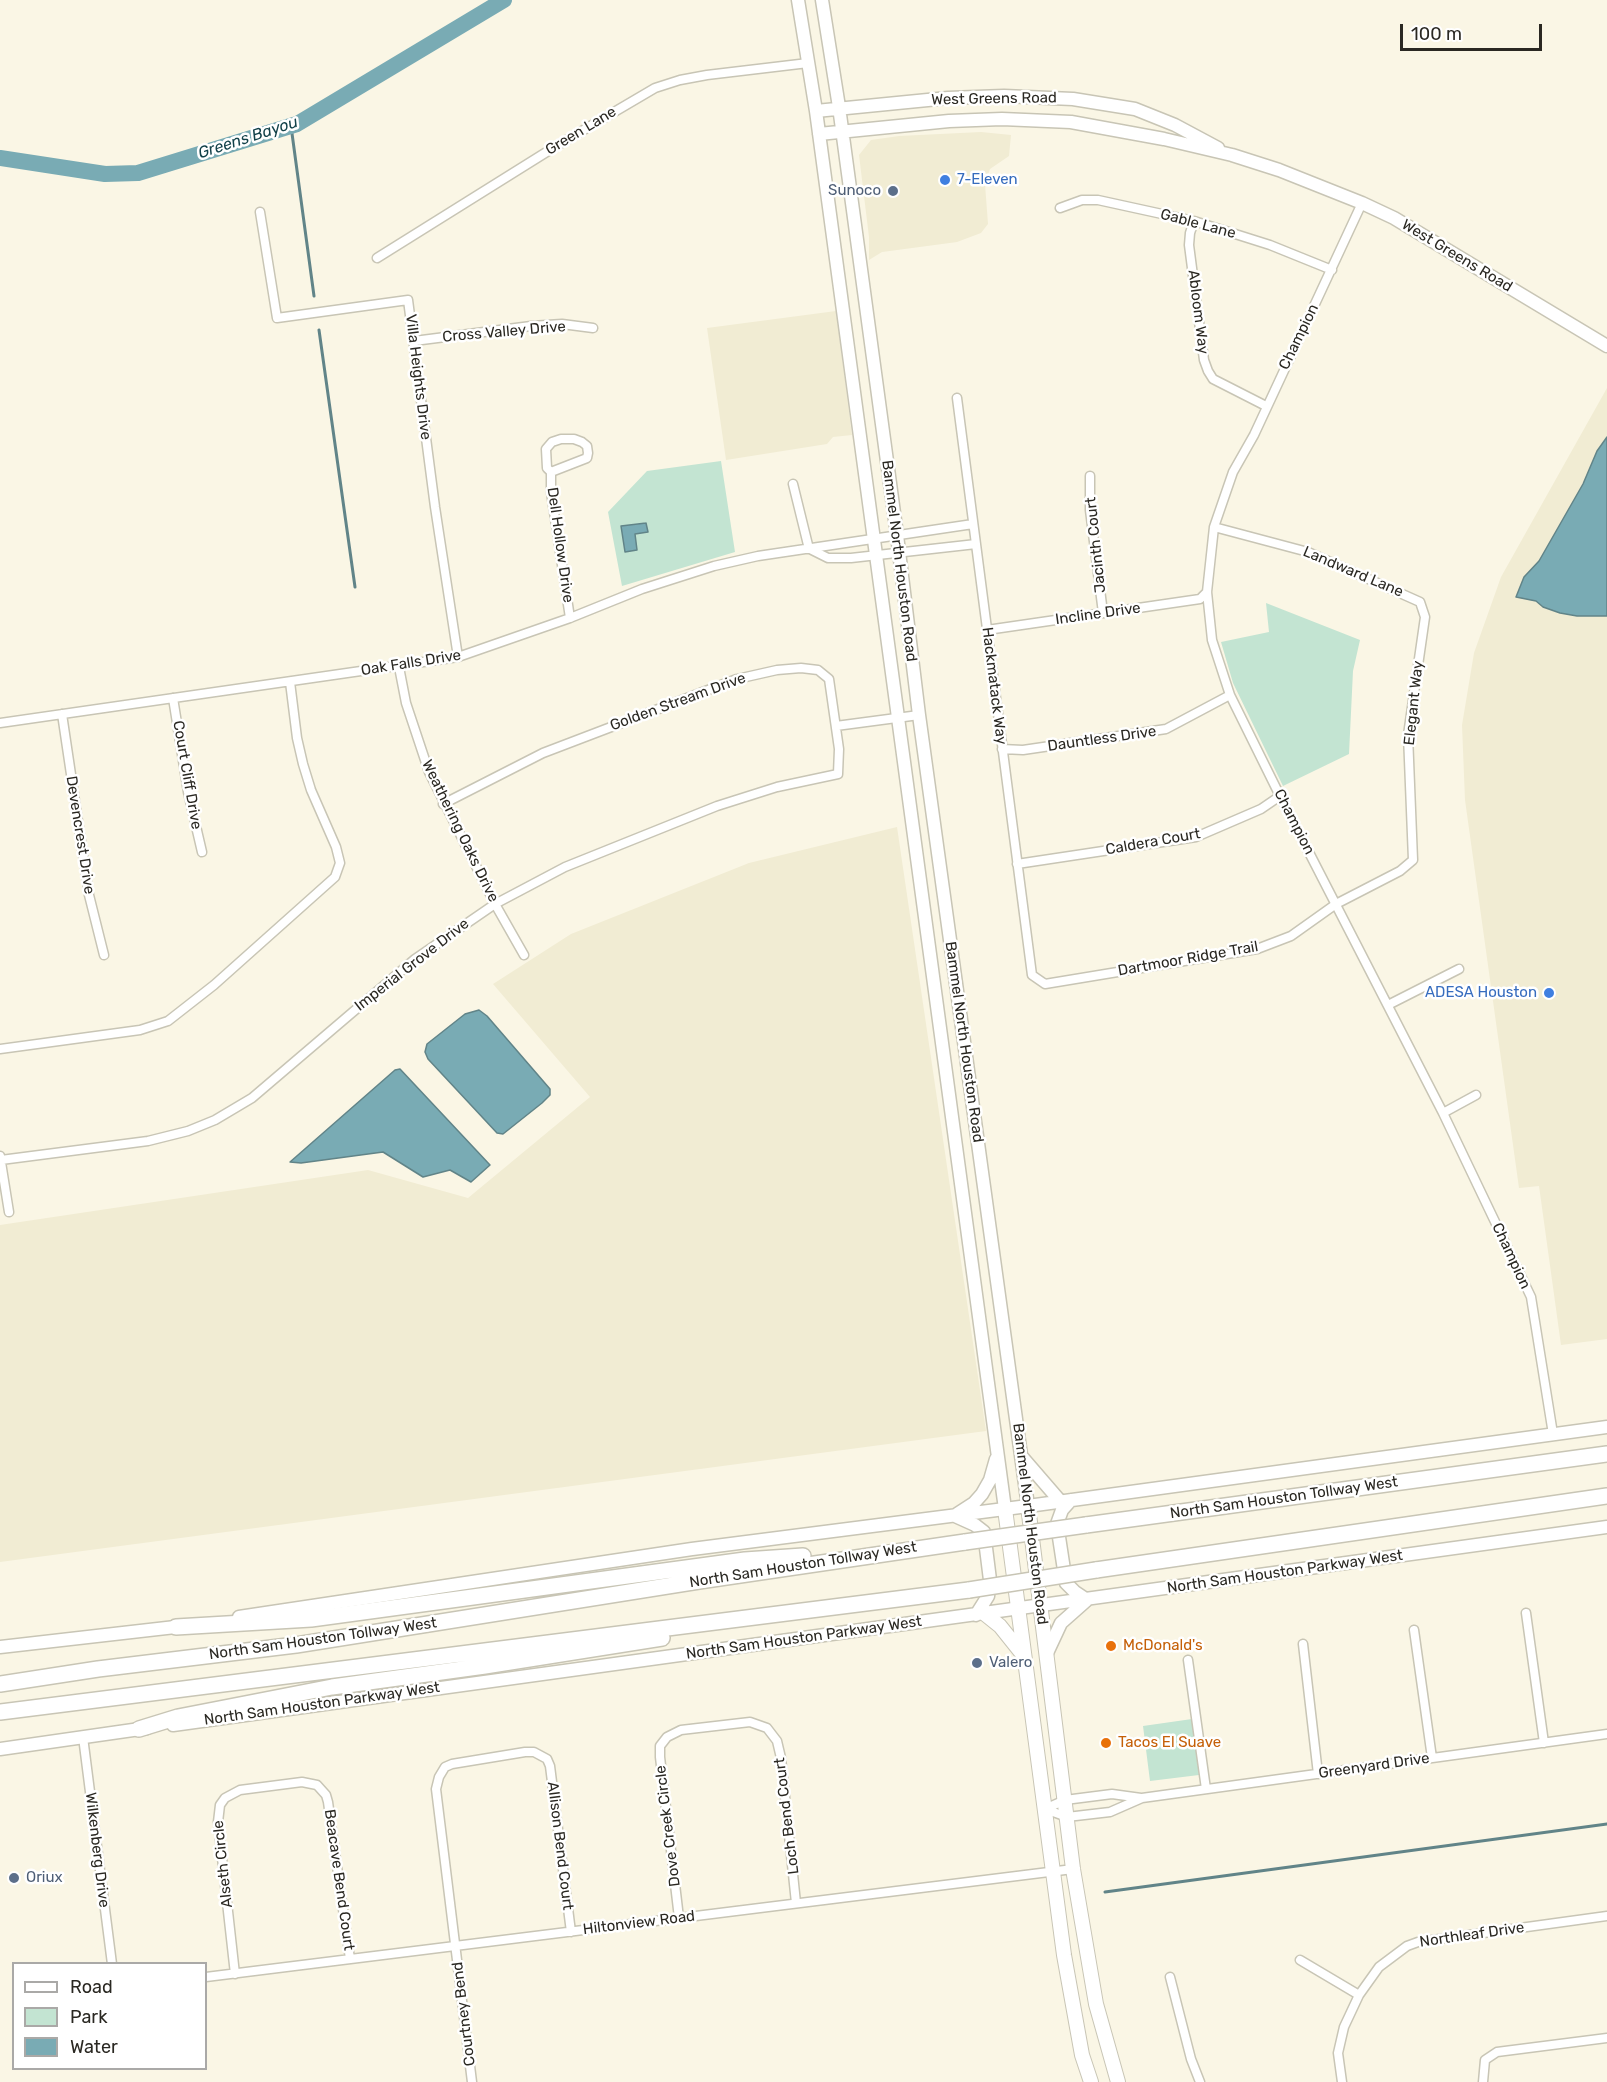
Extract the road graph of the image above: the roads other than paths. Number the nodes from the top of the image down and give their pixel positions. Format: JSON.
{"nodes":[{"id":1,"x":798,"y":0,"type":"edge"},
{"id":2,"x":822,"y":0,"type":"edge"},
{"id":3,"x":808,"y":63,"type":"junction"},
{"id":4,"x":1005,"y":96,"type":"junction"},
{"id":5,"x":839,"y":107,"type":"junction"},
{"id":6,"x":816,"y":111,"type":"junction"},
{"id":7,"x":1002,"y":118,"type":"junction"},
{"id":8,"x":842,"y":131,"type":"junction"},
{"id":9,"x":819,"y":134,"type":"junction"},
{"id":10,"x":1232,"y":155,"type":"junction"},
{"id":11,"x":1362,"y":203,"type":"junction"},
{"id":12,"x":1060,"y":208,"type":"dead end"},
{"id":13,"x":260,"y":212,"type":"dead end"},
{"id":14,"x":1194,"y":220,"type":"junction"},
{"id":15,"x":376,"y":258,"type":"dead end"},
{"id":16,"x":1332,"y":270,"type":"junction"},
{"id":17,"x":869,"y":326,"type":"junction"},
{"id":18,"x":593,"y":328,"type":"dead end"},
{"id":19,"x":846,"y":329,"type":"junction"},
{"id":20,"x":414,"y":341,"type":"junction"},
{"id":21,"x":1607,"y":346,"type":"edge"},
{"id":22,"x":957,"y":398,"type":"dead end"},
{"id":23,"x":1266,"y":406,"type":"junction"},
{"id":24,"x":551,"y":472,"type":"junction"},
{"id":25,"x":1090,"y":476,"type":"dead end"},
{"id":26,"x":793,"y":484,"type":"dead end"},
{"id":27,"x":973,"y":524,"type":"junction"},
{"id":28,"x":1215,"y":527,"type":"junction"},
{"id":29,"x":897,"y":535,"type":"junction"},
{"id":30,"x":873,"y":538,"type":"junction"},
{"id":31,"x":976,"y":544,"type":"junction"},
{"id":32,"x":809,"y":549,"type":"junction"},
{"id":33,"x":899,"y":553,"type":"junction"},
{"id":34,"x":875,"y":556,"type":"junction"},
{"id":35,"x":1207,"y":592,"type":"junction"},
{"id":36,"x":1420,"y":602,"type":"joint"},
{"id":37,"x":1103,"y":613,"type":"junction"},
{"id":38,"x":570,"y":618,"type":"junction"},
{"id":39,"x":987,"y":630,"type":"junction"},
{"id":40,"x":458,"y":657,"type":"junction"},
{"id":41,"x":399,"y":666,"type":"junction"},
{"id":42,"x":290,"y":681,"type":"junction"},
{"id":43,"x":1230,"y":695,"type":"junction"},
{"id":44,"x":173,"y":698,"type":"junction"},
{"id":45,"x":62,"y":714,"type":"junction"},
{"id":46,"x":919,"y":715,"type":"junction"},
{"id":47,"x":897,"y":718,"type":"junction"},
{"id":48,"x":0,"y":723,"type":"edge"},
{"id":49,"x":836,"y":726,"type":"junction"},
{"id":50,"x":1002,"y":748,"type":"junction"},
{"id":51,"x":838,"y":774,"type":"joint"},
{"id":52,"x":1280,"y":796,"type":"junction"},
{"id":53,"x":443,"y":804,"type":"junction"},
{"id":54,"x":202,"y":852,"type":"dead end"},
{"id":55,"x":1017,"y":864,"type":"junction"},
{"id":56,"x":1400,"y":871,"type":"joint"},
{"id":57,"x":495,"y":904,"type":"junction"},
{"id":58,"x":1336,"y":904,"type":"junction"},
{"id":59,"x":104,"y":955,"type":"dead end"},
{"id":60,"x":524,"y":955,"type":"dead end"},
{"id":61,"x":1459,"y":969,"type":"dead end"},
{"id":62,"x":1032,"y":975,"type":"joint"},
{"id":63,"x":957,"y":991,"type":"junction"},
{"id":64,"x":934,"y":992,"type":"junction"},
{"id":65,"x":1388,"y":1005,"type":"junction"},
{"id":66,"x":0,"y":1049,"type":"edge"},
{"id":67,"x":1476,"y":1095,"type":"dead end"},
{"id":68,"x":1443,"y":1113,"type":"junction"},
{"id":69,"x":0,"y":1155,"type":"edge"},
{"id":70,"x":1,"y":1160,"type":"edge"},
{"id":71,"x":983,"y":1177,"type":"junction"},
{"id":72,"x":960,"y":1180,"type":"junction"},
{"id":73,"x":9,"y":1212,"type":"dead end"},
{"id":74,"x":1607,"y":1427,"type":"edge"},
{"id":75,"x":1553,"y":1434,"type":"junction"},
{"id":76,"x":1607,"y":1454,"type":"edge"},
{"id":77,"x":998,"y":1455,"type":"junction"},
{"id":78,"x":1021,"y":1455,"type":"junction"},
{"id":79,"x":1607,"y":1496,"type":"edge"},
{"id":80,"x":1065,"y":1501,"type":"junction"},
{"id":81,"x":1028,"y":1506,"type":"junction"},
{"id":82,"x":1005,"y":1509,"type":"junction"},
{"id":83,"x":954,"y":1516,"type":"junction"},
{"id":84,"x":1607,"y":1527,"type":"edge"},
{"id":85,"x":919,"y":1548,"type":"junction"},
{"id":86,"x":1087,"y":1599,"type":"junction"},
{"id":87,"x":1041,"y":1606,"type":"junction"},
{"id":88,"x":1018,"y":1609,"type":"junction"},
{"id":89,"x":810,"y":1610,"type":"junction"},
{"id":90,"x":1526,"y":1613,"type":"dead end"},
{"id":91,"x":980,"y":1614,"type":"junction"},
{"id":92,"x":176,"y":1627,"type":"junction"},
{"id":93,"x":1414,"y":1630,"type":"dead end"},
{"id":94,"x":1303,"y":1644,"type":"dead end"},
{"id":95,"x":0,"y":1647,"type":"edge"},
{"id":96,"x":1047,"y":1653,"type":"junction"},
{"id":97,"x":1025,"y":1656,"type":"junction"},
{"id":98,"x":1188,"y":1660,"type":"dead end"},
{"id":99,"x":0,"y":1684,"type":"edge"},
{"id":100,"x":0,"y":1712,"type":"edge"},
{"id":101,"x":139,"y":1729,"type":"junction"},
{"id":102,"x":1607,"y":1734,"type":"edge"},
{"id":103,"x":83,"y":1737,"type":"junction"},
{"id":104,"x":668,"y":1737,"type":"joint"},
{"id":105,"x":1544,"y":1743,"type":"junction"},
{"id":106,"x":0,"y":1749,"type":"edge"},
{"id":107,"x":1432,"y":1758,"type":"junction"},
{"id":108,"x":445,"y":1767,"type":"joint"},
{"id":109,"x":1318,"y":1774,"type":"junction"},
{"id":110,"x":266,"y":1786,"type":"joint"},
{"id":111,"x":1206,"y":1789,"type":"junction"},
{"id":112,"x":1142,"y":1798,"type":"junction"},
{"id":113,"x":1065,"y":1800,"type":"junction"},
{"id":114,"x":1045,"y":1809,"type":"junction"},
{"id":115,"x":1067,"y":1817,"type":"junction"},
{"id":116,"x":1073,"y":1869,"type":"junction"},
{"id":117,"x":1052,"y":1871,"type":"junction"},
{"id":118,"x":796,"y":1903,"type":"junction"},
{"id":119,"x":1607,"y":1916,"type":"edge"},
{"id":120,"x":679,"y":1918,"type":"junction"},
{"id":121,"x":571,"y":1932,"type":"junction"},
{"id":122,"x":456,"y":1946,"type":"junction"},
{"id":123,"x":350,"y":1959,"type":"junction"},
{"id":124,"x":1300,"y":1960,"type":"dead end"},
{"id":125,"x":112,"y":1962,"type":"edge"},
{"id":126,"x":235,"y":1974,"type":"junction"},
{"id":127,"x":207,"y":1977,"type":"edge"},
{"id":128,"x":1170,"y":1977,"type":"dead end"},
{"id":129,"x":1359,"y":1995,"type":"junction"},
{"id":130,"x":1607,"y":2038,"type":"edge"},
{"id":131,"x":472,"y":2082,"type":"edge"},
{"id":132,"x":1091,"y":2082,"type":"edge"},
{"id":133,"x":1118,"y":2082,"type":"edge"},
{"id":134,"x":1200,"y":2082,"type":"edge"},
{"id":135,"x":1342,"y":2082,"type":"edge"},
{"id":136,"x":1483,"y":2082,"type":"edge"}],
"edges":[{"from":1,"to":3,"type":"main road","name":"Bammel North Houston Road"},
{"from":2,"to":5,"type":"main road","name":"Bammel North Houston Road"},
{"from":3,"to":6,"type":"main road","name":"Bammel North Houston Road"},
{"from":3,"to":15,"type":"street","name":"Green Lane"},
{"from":4,"to":5,"type":"main road","name":"West Greens Road"},
{"from":4,"to":7,"type":"main road"},
{"from":4,"to":10,"type":"main road","name":"West Greens Road"},
{"from":5,"to":6,"type":"main road","name":"West Greens Road"},
{"from":5,"to":8,"type":"main road","name":"Bammel North Houston Road"},
{"from":6,"to":9,"type":"main road","name":"Bammel North Houston Road"},
{"from":7,"to":8,"type":"main road","name":"West Greens Road"},
{"from":7,"to":10,"type":"main road","name":"West Greens Road"},
{"from":8,"to":9,"type":"main road","name":"West Greens Road"},
{"from":8,"to":17,"type":"main road","name":"Bammel North Houston Road"},
{"from":9,"to":19,"type":"main road","name":"Bammel North Houston Road"},
{"from":10,"to":11,"type":"main road","name":"West Greens Road"},
{"from":11,"to":16,"type":"street","name":"Champion"},
{"from":11,"to":21,"type":"main road","name":"West Greens Road"},
{"from":12,"to":14,"type":"street","name":"Gable Lane"},
{"from":13,"to":20,"type":"street","name":"Villa Heights Drive"},
{"from":14,"to":16,"type":"street","name":"Gable Lane"},
{"from":14,"to":23,"type":"street","name":"Abloom Way"},
{"from":16,"to":23,"type":"street","name":"Champion"},
{"from":17,"to":19,"type":"main road"},
{"from":17,"to":29,"type":"main road","name":"Bammel North Houston Road"},
{"from":18,"to":20,"type":"street","name":"Cross Valley Drive"},
{"from":19,"to":30,"type":"main road","name":"Bammel North Houston Road"},
{"from":20,"to":40,"type":"street","name":"Villa Heights Drive"},
{"from":22,"to":27,"type":"street","name":"Hackmatack Way"},
{"from":23,"to":28,"type":"street","name":"Champion"},
{"from":24,"to":24,"type":"street","name":"Dell Hollow Drive"},
{"from":24,"to":38,"type":"street","name":"Dell Hollow Drive"},
{"from":25,"to":37,"type":"street","name":"Jacinth Court"},
{"from":26,"to":32,"type":"street"},
{"from":27,"to":29,"type":"street","name":"Oak Falls Drive"},
{"from":27,"to":31,"type":"street","name":"Hackmatack Way"},
{"from":28,"to":35,"type":"street","name":"Champion"},
{"from":28,"to":36,"type":"street","name":"Landward Lane"},
{"from":29,"to":30,"type":"street","name":"Oak Falls Drive"},
{"from":29,"to":33,"type":"main road","name":"Bammel North Houston Road"},
{"from":30,"to":32,"type":"street","name":"Oak Falls Drive"},
{"from":30,"to":34,"type":"main road","name":"Bammel North Houston Road"},
{"from":31,"to":33,"type":"street","name":"Oak Falls Drive"},
{"from":31,"to":39,"type":"street","name":"Hackmatack Way"},
{"from":32,"to":34,"type":"street","name":"Oak Falls Drive"},
{"from":32,"to":38,"type":"street","name":"Oak Falls Drive"},
{"from":33,"to":34,"type":"street","name":"Oak Falls Drive"},
{"from":33,"to":46,"type":"main road","name":"Bammel North Houston Road"},
{"from":34,"to":47,"type":"main road","name":"Bammel North Houston Road"},
{"from":35,"to":37,"type":"street","name":"Incline Drive"},
{"from":35,"to":43,"type":"street","name":"Champion"},
{"from":36,"to":56,"type":"street","name":"Elegant Way"},
{"from":37,"to":39,"type":"street","name":"Incline Drive"},
{"from":38,"to":40,"type":"street","name":"Oak Falls Drive"},
{"from":39,"to":50,"type":"street","name":"Hackmatack Way"},
{"from":40,"to":41,"type":"street","name":"Oak Falls Drive"},
{"from":41,"to":42,"type":"street","name":"Oak Falls Drive"},
{"from":41,"to":53,"type":"street","name":"Weathering Oaks Drive"},
{"from":42,"to":44,"type":"street","name":"Oak Falls Drive"},
{"from":42,"to":66,"type":"street"},
{"from":43,"to":50,"type":"street","name":"Dauntless Drive"},
{"from":43,"to":52,"type":"street","name":"Champion"},
{"from":44,"to":45,"type":"street","name":"Oak Falls Drive"},
{"from":44,"to":54,"type":"street","name":"Court Cliff Drive"},
{"from":45,"to":48,"type":"street","name":"Oak Falls Drive"},
{"from":45,"to":59,"type":"street","name":"Devencrest Drive"},
{"from":46,"to":47,"type":"street"},
{"from":46,"to":63,"type":"main road","name":"Bammel North Houston Road"},
{"from":47,"to":49,"type":"street"},
{"from":47,"to":64,"type":"main road","name":"Bammel North Houston Road"},
{"from":49,"to":51,"type":"street","name":"Golden Stream Drive"},
{"from":49,"to":53,"type":"street","name":"Golden Stream Drive"},
{"from":50,"to":55,"type":"street","name":"Hackmatack Way"},
{"from":51,"to":57,"type":"street","name":"Imperial Grove Drive"},
{"from":52,"to":55,"type":"street","name":"Caldera Court"},
{"from":52,"to":58,"type":"street","name":"Champion"},
{"from":53,"to":57,"type":"street","name":"Weathering Oaks Drive"},
{"from":55,"to":62,"type":"street","name":"Hackmatack Way"},
{"from":56,"to":58,"type":"street","name":"Dartmoor Ridge Trail"},
{"from":57,"to":60,"type":"street","name":"Weathering Oaks Drive"},
{"from":57,"to":70,"type":"street","name":"Imperial Grove Drive"},
{"from":58,"to":62,"type":"street","name":"Dartmoor Ridge Trail"},
{"from":58,"to":65,"type":"street","name":"Champion"},
{"from":61,"to":65,"type":"street"},
{"from":63,"to":64,"type":"main road"},
{"from":63,"to":71,"type":"main road","name":"Bammel North Houston Road"},
{"from":64,"to":72,"type":"main road","name":"Bammel North Houston Road"},
{"from":65,"to":68,"type":"street","name":"Champion"},
{"from":67,"to":68,"type":"street"},
{"from":68,"to":75,"type":"street","name":"Champion"},
{"from":69,"to":70,"type":"street"},
{"from":70,"to":73,"type":"street"},
{"from":71,"to":72,"type":"main road"},
{"from":71,"to":78,"type":"main road","name":"Bammel North Houston Road"},
{"from":72,"to":77,"type":"main road","name":"Bammel North Houston Road"},
{"from":74,"to":75,"type":"main road"},
{"from":75,"to":80,"type":"main road"},
{"from":76,"to":85,"type":"highway","name":"North Sam Houston Tollway West","bridge":true},
{"from":77,"to":82,"type":"main road","name":"Bammel North Houston Road"},
{"from":77,"to":83,"type":"main road"},
{"from":78,"to":80,"type":"main road"},
{"from":78,"to":81,"type":"main road","name":"Bammel North Houston Road"},
{"from":79,"to":89,"type":"highway","name":"North Sam Houston Tollway West","bridge":true},
{"from":80,"to":81,"type":"main road"},
{"from":80,"to":86,"type":"main road"},
{"from":81,"to":82,"type":"main road"},
{"from":81,"to":87,"type":"main road","name":"Bammel North Houston Road"},
{"from":82,"to":83,"type":"main road"},
{"from":82,"to":88,"type":"main road","name":"Bammel North Houston Road"},
{"from":83,"to":91,"type":"main road"},
{"from":83,"to":92,"type":"main road"},
{"from":84,"to":86,"type":"main road","name":"North Sam Houston Parkway West"},
{"from":85,"to":92,"type":"highway"},
{"from":85,"to":99,"type":"highway","name":"North Sam Houston Tollway West"},
{"from":86,"to":87,"type":"main road","name":"North Sam Houston Parkway West"},
{"from":86,"to":96,"type":"main road"},
{"from":87,"to":88,"type":"main road","name":"North Sam Houston Parkway West"},
{"from":87,"to":96,"type":"main road","name":"Bammel North Houston Road"},
{"from":88,"to":91,"type":"main road","name":"North Sam Houston Parkway West"},
{"from":88,"to":97,"type":"main road","name":"Bammel North Houston Road"},
{"from":89,"to":100,"type":"highway","name":"North Sam Houston Tollway West"},
{"from":89,"to":101,"type":"highway"},
{"from":90,"to":105,"type":"street"},
{"from":91,"to":97,"type":"main road"},
{"from":91,"to":101,"type":"main road","name":"North Sam Houston Parkway West"},
{"from":92,"to":95,"type":"main road"},
{"from":93,"to":107,"type":"street"},
{"from":94,"to":109,"type":"street"},
{"from":96,"to":113,"type":"main road","name":"Bammel North Houston Road"},
{"from":97,"to":114,"type":"main road","name":"Bammel North Houston Road"},
{"from":98,"to":111,"type":"street"},
{"from":101,"to":103,"type":"main road","name":"North Sam Houston Parkway West"},
{"from":102,"to":105,"type":"street","name":"Greenyard Drive"},
{"from":103,"to":106,"type":"main road","name":"North Sam Houston Parkway West"},
{"from":103,"to":125,"type":"street","name":"Wilkenberg Drive"},
{"from":104,"to":118,"type":"street","name":"Loch Bend Court"},
{"from":104,"to":120,"type":"street","name":"Dove Creek Circle"},
{"from":105,"to":107,"type":"street","name":"Greenyard Drive"},
{"from":107,"to":109,"type":"street","name":"Greenyard Drive"},
{"from":108,"to":121,"type":"street","name":"Allison Bend Court"},
{"from":108,"to":122,"type":"street","name":"Courtney Bend"},
{"from":109,"to":111,"type":"street","name":"Greenyard Drive"},
{"from":110,"to":123,"type":"street","name":"Beacave Bend Court"},
{"from":110,"to":126,"type":"street","name":"Alseth Circle"},
{"from":111,"to":112,"type":"street","name":"Greenyard Drive"},
{"from":112,"to":113,"type":"street","name":"Greenyard Drive"},
{"from":112,"to":115,"type":"street","name":"Greenyard Drive"},
{"from":113,"to":114,"type":"street","name":"Greenyard Drive"},
{"from":113,"to":115,"type":"main road","name":"Bammel North Houston Road"},
{"from":114,"to":115,"type":"street","name":"Greenyard Drive"},
{"from":114,"to":117,"type":"main road","name":"Bammel North Houston Road"},
{"from":115,"to":116,"type":"main road","name":"Bammel North Houston Road"},
{"from":116,"to":117,"type":"street","name":"Hiltonview Road"},
{"from":116,"to":133,"type":"main road","name":"Bammel North Houston Road"},
{"from":117,"to":118,"type":"street","name":"Hiltonview Road"},
{"from":117,"to":132,"type":"main road","name":"Bammel North Houston Road"},
{"from":118,"to":120,"type":"street","name":"Hiltonview Road"},
{"from":119,"to":129,"type":"street","name":"Northleaf Drive"},
{"from":120,"to":121,"type":"street","name":"Hiltonview Road"},
{"from":121,"to":122,"type":"street","name":"Hiltonview Road"},
{"from":122,"to":123,"type":"street","name":"Hiltonview Road"},
{"from":122,"to":131,"type":"street","name":"Courtney Bend"},
{"from":123,"to":126,"type":"street","name":"Hiltonview Road"},
{"from":124,"to":129,"type":"street"},
{"from":126,"to":127,"type":"street","name":"Hiltonview Road"},
{"from":128,"to":134,"type":"street"},
{"from":129,"to":135,"type":"street","name":"Northleaf Drive"},
{"from":130,"to":136,"type":"street"}]}
